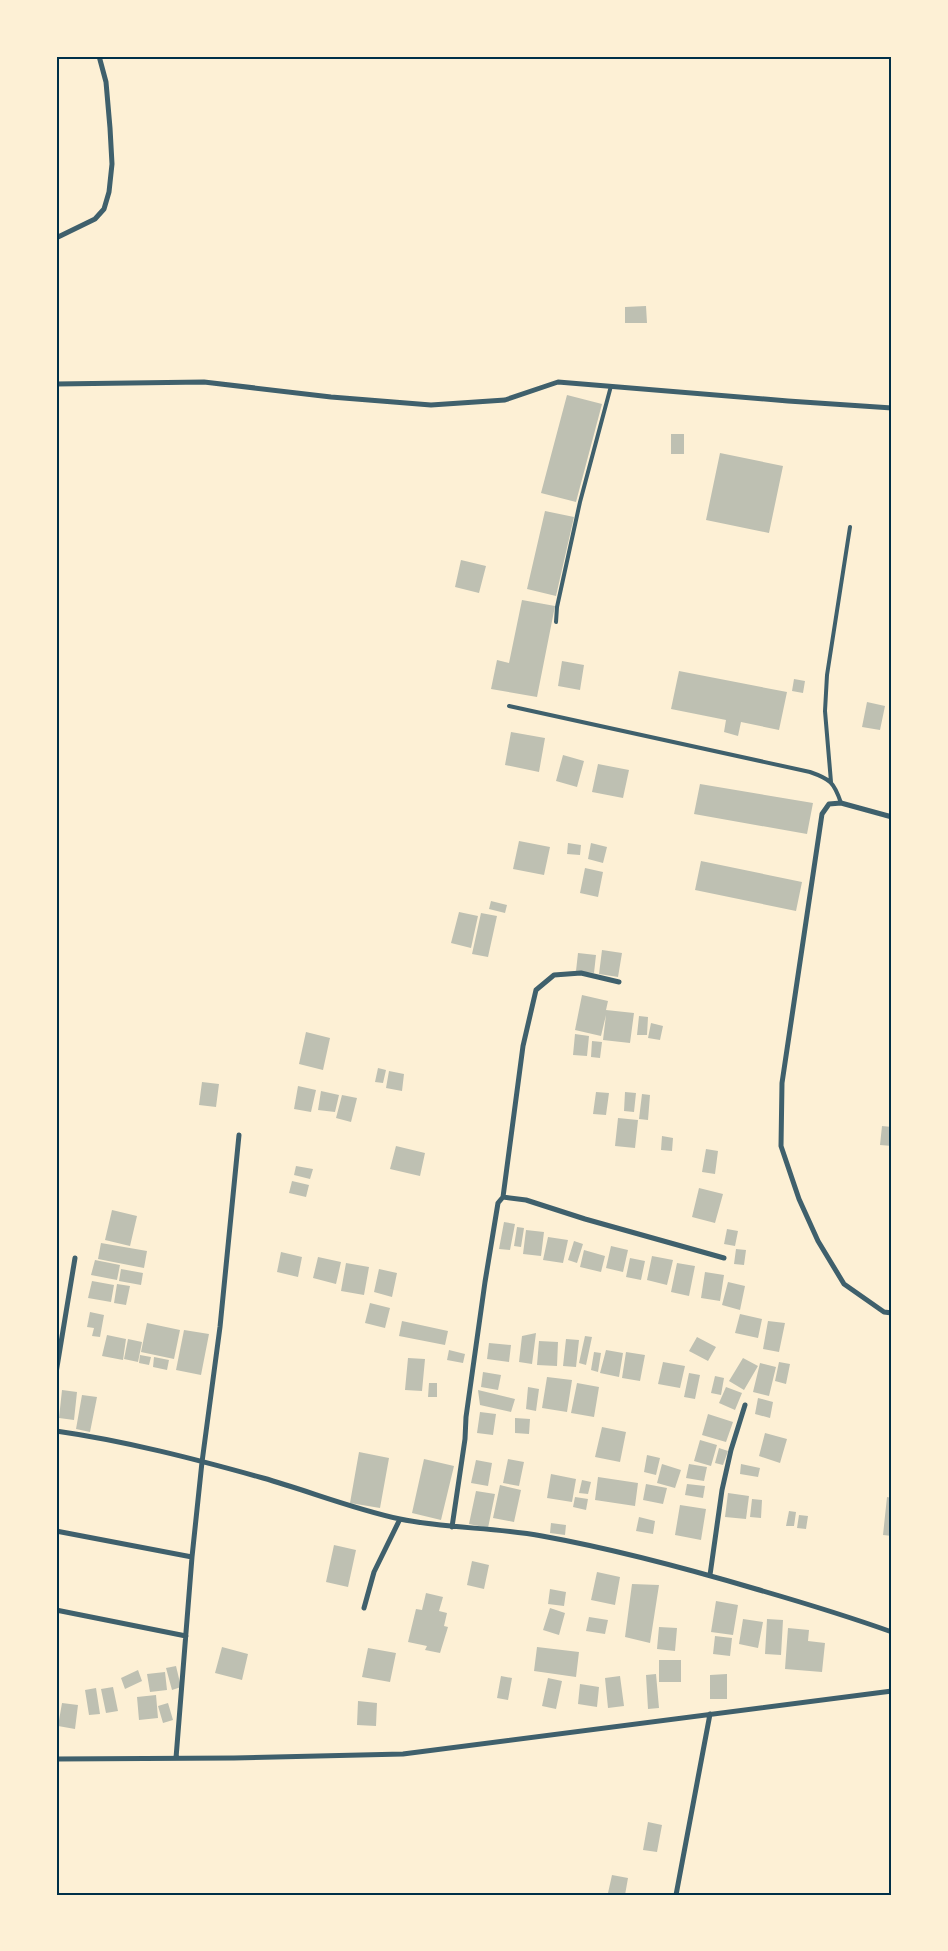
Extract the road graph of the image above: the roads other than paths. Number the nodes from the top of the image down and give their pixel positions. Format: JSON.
{"nodes":[{"id":1,"x":99,"y":56,"type":"edge"},
{"id":2,"x":56,"y":238,"type":"edge"},
{"id":3,"x":56,"y":384,"type":"edge"},
{"id":4,"x":610,"y":386,"type":"junction"},
{"id":5,"x":892,"y":408,"type":"edge"},
{"id":6,"x":850,"y":527,"type":"dead end"},
{"id":7,"x":556,"y":622,"type":"dead end"},
{"id":8,"x":509,"y":706,"type":"dead end"},
{"id":9,"x":831,"y":782,"type":"junction"},
{"id":10,"x":840,"y":803,"type":"junction"},
{"id":11,"x":892,"y":817,"type":"edge"},
{"id":12,"x":619,"y":982,"type":"dead end"},
{"id":13,"x":239,"y":1135,"type":"dead end"},
{"id":14,"x":503,"y":1197,"type":"junction"},
{"id":15,"x":75,"y":1258,"type":"dead end"},
{"id":16,"x":724,"y":1258,"type":"dead end"},
{"id":17,"x":892,"y":1314,"type":"edge"},
{"id":18,"x":56,"y":1372,"type":"edge"},
{"id":19,"x":745,"y":1405,"type":"dead end"},
{"id":20,"x":56,"y":1431,"type":"edge"},
{"id":21,"x":202,"y":1462,"type":"junction"},
{"id":22,"x":400,"y":1519,"type":"junction"},
{"id":23,"x":452,"y":1527,"type":"junction"},
{"id":24,"x":56,"y":1531,"type":"edge"},
{"id":25,"x":192,"y":1558,"type":"junction"},
{"id":26,"x":710,"y":1575,"type":"junction"},
{"id":27,"x":364,"y":1608,"type":"dead end"},
{"id":28,"x":56,"y":1610,"type":"edge"},
{"id":29,"x":892,"y":1632,"type":"edge"},
{"id":30,"x":186,"y":1636,"type":"junction"},
{"id":31,"x":892,"y":1691,"type":"edge"},
{"id":32,"x":710,"y":1714,"type":"junction"},
{"id":33,"x":176,"y":1758,"type":"junction"},
{"id":34,"x":56,"y":1759,"type":"edge"},
{"id":35,"x":676,"y":1895,"type":"edge"}],
"edges":[{"from":1,"to":2,"type":"street"},
{"from":3,"to":4,"type":"street"},
{"from":4,"to":5,"type":"street"},
{"from":4,"to":7,"type":"lane"},
{"from":6,"to":9,"type":"lane"},
{"from":8,"to":9,"type":"lane"},
{"from":9,"to":10,"type":"lane"},
{"from":10,"to":11,"type":"street"},
{"from":10,"to":17,"type":"street"},
{"from":12,"to":14,"type":"street"},
{"from":13,"to":21,"type":"street"},
{"from":14,"to":16,"type":"street"},
{"from":14,"to":23,"type":"street"},
{"from":15,"to":18,"type":"street"},
{"from":19,"to":26,"type":"street"},
{"from":20,"to":21,"type":"street"},
{"from":21,"to":22,"type":"street"},
{"from":21,"to":25,"type":"street"},
{"from":22,"to":23,"type":"street"},
{"from":22,"to":27,"type":"street"},
{"from":23,"to":26,"type":"street"},
{"from":24,"to":25,"type":"street"},
{"from":25,"to":30,"type":"street"},
{"from":26,"to":29,"type":"street"},
{"from":28,"to":30,"type":"street"},
{"from":30,"to":33,"type":"street"},
{"from":31,"to":32,"type":"street"},
{"from":32,"to":33,"type":"street"},
{"from":32,"to":35,"type":"street"},
{"from":33,"to":34,"type":"street"}]}
